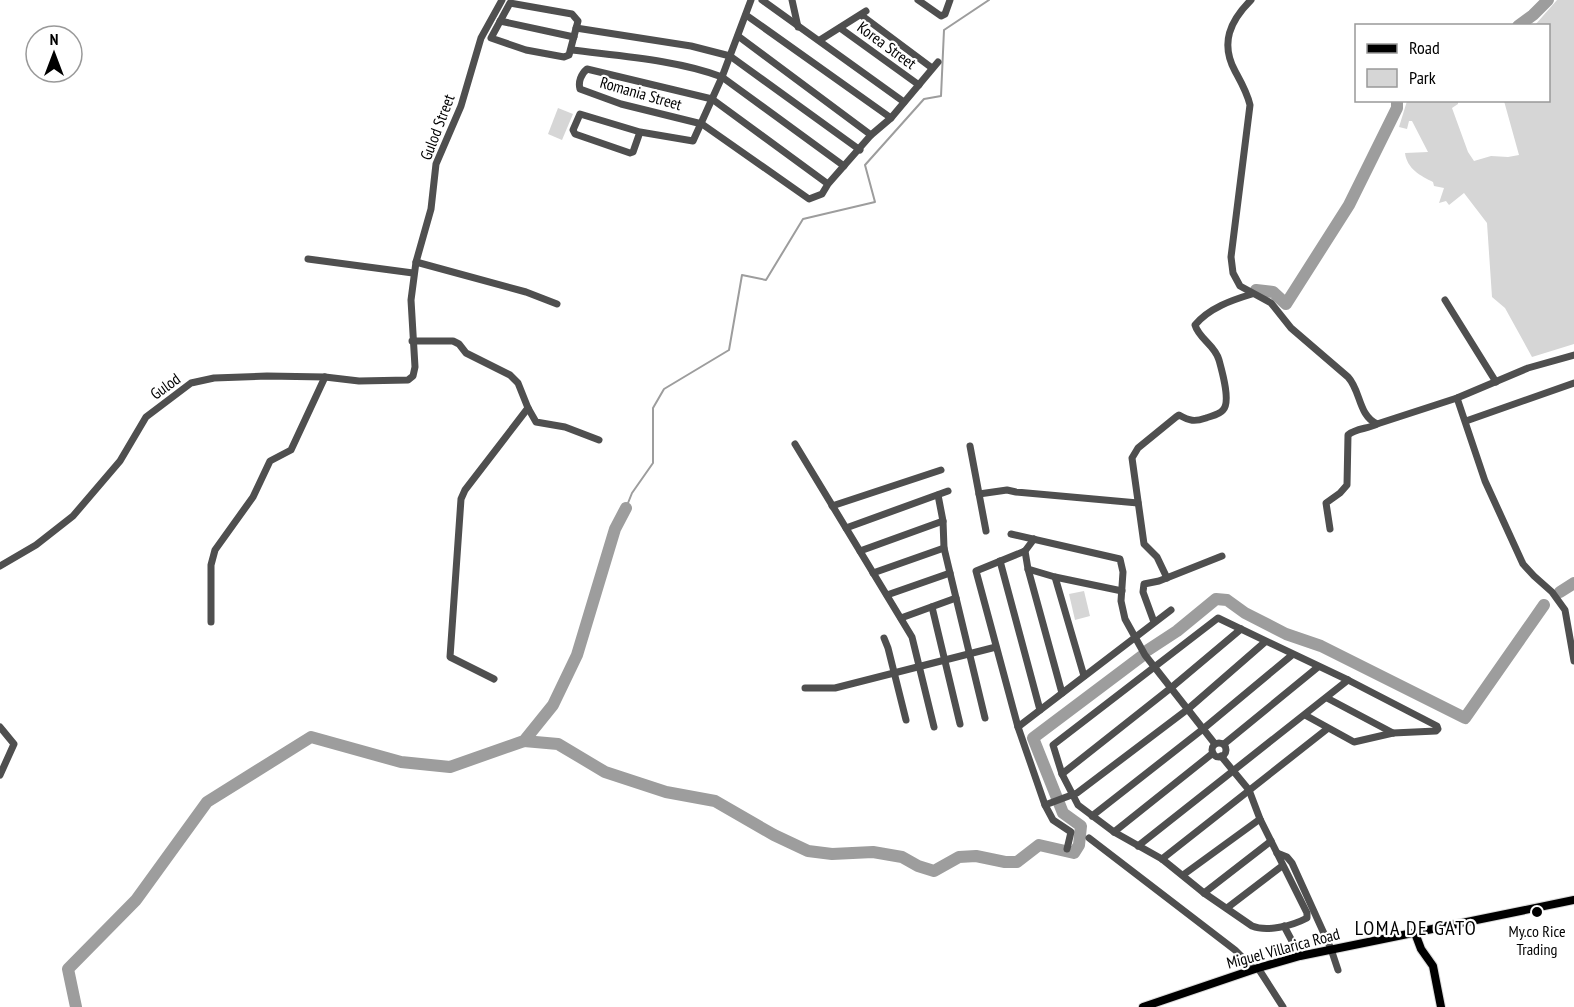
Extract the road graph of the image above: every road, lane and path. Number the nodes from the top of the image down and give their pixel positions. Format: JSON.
{"nodes":[{"id":1,"x":502,"y":0,"type":"edge"},
{"id":2,"x":751,"y":0,"type":"edge"},
{"id":3,"x":762,"y":0,"type":"edge"},
{"id":4,"x":792,"y":0,"type":"edge"},
{"id":5,"x":1251,"y":0,"type":"edge"},
{"id":6,"x":921,"y":1,"type":"edge"},
{"id":7,"x":951,"y":1,"type":"edge"},
{"id":8,"x":746,"y":15,"type":"junction"},
{"id":9,"x":500,"y":21,"type":"junction"},
{"id":10,"x":798,"y":27,"type":"junction"},
{"id":11,"x":576,"y":28,"type":"junction"},
{"id":12,"x":840,"y":28,"type":"junction"},
{"id":13,"x":738,"y":36,"type":"junction"},
{"id":14,"x":574,"y":37,"type":"junction"},
{"id":15,"x":819,"y":40,"type":"junction"},
{"id":16,"x":572,"y":50,"type":"junction"},
{"id":17,"x":730,"y":56,"type":"junction"},
{"id":18,"x":938,"y":62,"type":"dead end"},
{"id":19,"x":932,"y":68,"type":"junction"},
{"id":20,"x":722,"y":77,"type":"junction"},
{"id":21,"x":918,"y":85,"type":"junction"},
{"id":22,"x":712,"y":99,"type":"junction"},
{"id":23,"x":904,"y":102,"type":"junction"},
{"id":24,"x":891,"y":118,"type":"junction"},
{"id":25,"x":702,"y":124,"type":"junction"},
{"id":26,"x":639,"y":132,"type":"junction"},
{"id":27,"x":871,"y":135,"type":"junction"},
{"id":28,"x":860,"y":150,"type":"junction"},
{"id":29,"x":844,"y":166,"type":"junction"},
{"id":30,"x":828,"y":184,"type":"junction"},
{"id":31,"x":308,"y":259,"type":"dead end"},
{"id":32,"x":416,"y":262,"type":"junction"},
{"id":33,"x":413,"y":273,"type":"junction"},
{"id":34,"x":1252,"y":294,"type":"junction"},
{"id":35,"x":1445,"y":300,"type":"dead end"},
{"id":36,"x":557,"y":304,"type":"dead end"},
{"id":37,"x":412,"y":341,"type":"junction"},
{"id":38,"x":1574,"y":355,"type":"edge"},
{"id":39,"x":325,"y":377,"type":"junction"},
{"id":40,"x":1496,"y":382,"type":"junction"},
{"id":41,"x":1574,"y":383,"type":"edge"},
{"id":42,"x":1457,"y":398,"type":"junction"},
{"id":43,"x":528,"y":408,"type":"junction"},
{"id":44,"x":1466,"y":421,"type":"junction"},
{"id":45,"x":1377,"y":424,"type":"junction"},
{"id":46,"x":599,"y":440,"type":"dead end"},
{"id":47,"x":795,"y":444,"type":"dead end"},
{"id":48,"x":970,"y":446,"type":"dead end"},
{"id":49,"x":941,"y":470,"type":"dead end"},
{"id":50,"x":948,"y":491,"type":"dead end"},
{"id":51,"x":979,"y":494,"type":"junction"},
{"id":52,"x":938,"y":495,"type":"junction"},
{"id":53,"x":1138,"y":503,"type":"junction"},
{"id":54,"x":832,"y":506,"type":"junction"},
{"id":55,"x":944,"y":521,"type":"junction"},
{"id":56,"x":846,"y":528,"type":"junction"},
{"id":57,"x":1330,"y":529,"type":"dead end"},
{"id":58,"x":986,"y":531,"type":"dead end"},
{"id":59,"x":1011,"y":534,"type":"dead end"},
{"id":60,"x":1034,"y":539,"type":"junction"},
{"id":61,"x":944,"y":548,"type":"junction"},
{"id":62,"x":860,"y":550,"type":"junction"},
{"id":63,"x":1025,"y":551,"type":"junction"},
{"id":64,"x":1222,"y":556,"type":"dead end"},
{"id":65,"x":1000,"y":561,"type":"junction"},
{"id":66,"x":0,"y":566,"type":"edge"},
{"id":67,"x":1028,"y":569,"type":"junction"},
{"id":68,"x":873,"y":573,"type":"junction"},
{"id":69,"x":950,"y":573,"type":"junction"},
{"id":70,"x":1055,"y":577,"type":"junction"},
{"id":71,"x":1167,"y":578,"type":"junction"},
{"id":72,"x":1122,"y":591,"type":"junction"},
{"id":73,"x":887,"y":595,"type":"junction"},
{"id":74,"x":956,"y":598,"type":"junction"},
{"id":75,"x":932,"y":607,"type":"junction"},
{"id":76,"x":1171,"y":610,"type":"dead end"},
{"id":77,"x":901,"y":618,"type":"junction"},
{"id":78,"x":211,"y":622,"type":"dead end"},
{"id":79,"x":1154,"y":622,"type":"junction"},
{"id":80,"x":1241,"y":629,"type":"junction"},
{"id":81,"x":1135,"y":637,"type":"junction"},
{"id":82,"x":884,"y":638,"type":"dead end"},
{"id":83,"x":1265,"y":642,"type":"junction"},
{"id":84,"x":996,"y":647,"type":"junction"},
{"id":85,"x":970,"y":654,"type":"junction"},
{"id":86,"x":1292,"y":655,"type":"junction"},
{"id":87,"x":945,"y":661,"type":"junction"},
{"id":88,"x":1574,"y":661,"type":"edge"},
{"id":89,"x":1155,"y":666,"type":"junction"},
{"id":90,"x":919,"y":667,"type":"junction"},
{"id":91,"x":1318,"y":667,"type":"junction"},
{"id":92,"x":894,"y":673,"type":"junction"},
{"id":93,"x":1084,"y":676,"type":"junction"},
{"id":94,"x":494,"y":679,"type":"dead end"},
{"id":95,"x":1348,"y":680,"type":"junction"},
{"id":96,"x":1172,"y":687,"type":"junction"},
{"id":97,"x":805,"y":688,"type":"dead end"},
{"id":98,"x":1062,"y":693,"type":"junction"},
{"id":99,"x":1327,"y":698,"type":"junction"},
{"id":100,"x":1188,"y":709,"type":"junction"},
{"id":101,"x":1040,"y":710,"type":"junction"},
{"id":102,"x":1305,"y":715,"type":"junction"},
{"id":103,"x":985,"y":718,"type":"dead end"},
{"id":104,"x":906,"y":720,"type":"dead end"},
{"id":105,"x":960,"y":724,"type":"dead end"},
{"id":106,"x":0,"y":727,"type":"edge"},
{"id":107,"x":934,"y":727,"type":"dead end"},
{"id":108,"x":1018,"y":727,"type":"junction"},
{"id":109,"x":1203,"y":729,"type":"junction"},
{"id":110,"x":1327,"y":729,"type":"junction"},
{"id":111,"x":1393,"y":733,"type":"junction"},
{"id":112,"x":1215,"y":744,"type":"junction"},
{"id":113,"x":1224,"y":744,"type":"junction"},
{"id":114,"x":1213,"y":753,"type":"junction"},
{"id":115,"x":1221,"y":756,"type":"junction"},
{"id":116,"x":1233,"y":770,"type":"junction"},
{"id":117,"x":1062,"y":774,"type":"junction"},
{"id":118,"x":0,"y":775,"type":"edge"},
{"id":119,"x":1249,"y":790,"type":"junction"},
{"id":120,"x":1072,"y":795,"type":"junction"},
{"id":121,"x":1045,"y":805,"type":"junction"},
{"id":122,"x":1092,"y":816,"type":"junction"},
{"id":123,"x":1260,"y":819,"type":"junction"},
{"id":124,"x":1114,"y":832,"type":"junction"},
{"id":125,"x":1089,"y":838,"type":"dead end"},
{"id":126,"x":1271,"y":841,"type":"junction"},
{"id":127,"x":1138,"y":846,"type":"junction"},
{"id":128,"x":1067,"y":849,"type":"dead end"},
{"id":129,"x":1277,"y":853,"type":"junction"},
{"id":130,"x":1162,"y":859,"type":"junction"},
{"id":131,"x":1282,"y":866,"type":"junction"},
{"id":132,"x":1183,"y":875,"type":"junction"},
{"id":133,"x":1204,"y":892,"type":"junction"},
{"id":134,"x":1574,"y":900,"type":"edge"},
{"id":135,"x":1227,"y":908,"type":"junction"},
{"id":136,"x":1284,"y":926,"type":"junction"},
{"id":137,"x":1415,"y":933,"type":"junction"},
{"id":138,"x":1331,"y":949,"type":"junction"},
{"id":139,"x":1300,"y":956,"type":"junction"},
{"id":140,"x":1256,"y":968,"type":"junction"},
{"id":141,"x":1338,"y":970,"type":"dead end"},
{"id":142,"x":1143,"y":1007,"type":"edge"},
{"id":143,"x":1283,"y":1007,"type":"edge"},
{"id":144,"x":1442,"y":1007,"type":"edge"}],
"edges":[{"from":1,"to":32,"type":"street","name":"Gulod Street"},
{"from":2,"to":8,"type":"street"},
{"from":3,"to":10,"type":"street"},
{"from":4,"to":10,"type":"street"},
{"from":5,"to":34,"type":"street"},
{"from":6,"to":7,"type":"street"},
{"from":8,"to":13,"type":"street"},
{"from":8,"to":24,"type":"street"},
{"from":9,"to":11,"type":"street"},
{"from":9,"to":14,"type":"street"},
{"from":9,"to":16,"type":"street"},
{"from":10,"to":15,"type":"street"},
{"from":11,"to":14,"type":"street"},
{"from":11,"to":17,"type":"street"},
{"from":12,"to":15,"type":"street"},
{"from":12,"to":19,"type":"street"},
{"from":12,"to":21,"type":"street","name":"Korea Street"},
{"from":13,"to":17,"type":"street"},
{"from":13,"to":27,"type":"street"},
{"from":14,"to":16,"type":"street"},
{"from":15,"to":23,"type":"street"},
{"from":16,"to":20,"type":"street"},
{"from":17,"to":20,"type":"street"},
{"from":17,"to":28,"type":"street"},
{"from":18,"to":19,"type":"street"},
{"from":19,"to":21,"type":"street"},
{"from":20,"to":22,"type":"street"},
{"from":20,"to":29,"type":"street"},
{"from":21,"to":23,"type":"street"},
{"from":22,"to":25,"type":"street"},
{"from":22,"to":25,"type":"street","name":"Romania Street"},
{"from":22,"to":30,"type":"street"},
{"from":23,"to":24,"type":"street"},
{"from":24,"to":27,"type":"street"},
{"from":25,"to":26,"type":"street"},
{"from":25,"to":30,"type":"street"},
{"from":26,"to":26,"type":"street"},
{"from":27,"to":28,"type":"street"},
{"from":28,"to":29,"type":"street"},
{"from":29,"to":30,"type":"street"},
{"from":31,"to":33,"type":"street"},
{"from":32,"to":33,"type":"street","name":"Gulod Street"},
{"from":32,"to":36,"type":"street"},
{"from":33,"to":37,"type":"street","name":"Gulod Street"},
{"from":34,"to":45,"type":"street"},
{"from":34,"to":53,"type":"street"},
{"from":35,"to":40,"type":"street"},
{"from":37,"to":39,"type":"street","name":"Gulod"},
{"from":37,"to":43,"type":"street"},
{"from":38,"to":40,"type":"street"},
{"from":39,"to":66,"type":"street","name":"Gulod"},
{"from":39,"to":78,"type":"street"},
{"from":40,"to":42,"type":"street"},
{"from":41,"to":44,"type":"street"},
{"from":42,"to":44,"type":"street"},
{"from":42,"to":45,"type":"street"},
{"from":43,"to":46,"type":"street"},
{"from":43,"to":94,"type":"street"},
{"from":44,"to":88,"type":"street"},
{"from":45,"to":57,"type":"street"},
{"from":47,"to":54,"type":"street"},
{"from":48,"to":51,"type":"street"},
{"from":49,"to":54,"type":"street"},
{"from":50,"to":52,"type":"street"},
{"from":51,"to":53,"type":"street"},
{"from":51,"to":58,"type":"street"},
{"from":52,"to":55,"type":"street"},
{"from":52,"to":56,"type":"street"},
{"from":53,"to":71,"type":"street"},
{"from":54,"to":56,"type":"street"},
{"from":55,"to":61,"type":"street"},
{"from":55,"to":62,"type":"street"},
{"from":56,"to":62,"type":"street"},
{"from":59,"to":60,"type":"street"},
{"from":60,"to":63,"type":"street"},
{"from":60,"to":72,"type":"street"},
{"from":61,"to":68,"type":"street"},
{"from":61,"to":69,"type":"street"},
{"from":62,"to":68,"type":"street"},
{"from":63,"to":65,"type":"street"},
{"from":63,"to":67,"type":"street"},
{"from":64,"to":71,"type":"street"},
{"from":65,"to":84,"type":"street"},
{"from":65,"to":101,"type":"street"},
{"from":67,"to":70,"type":"street"},
{"from":67,"to":98,"type":"street"},
{"from":68,"to":73,"type":"street"},
{"from":69,"to":73,"type":"street"},
{"from":69,"to":74,"type":"street"},
{"from":70,"to":72,"type":"street"},
{"from":70,"to":93,"type":"street"},
{"from":71,"to":79,"type":"street"},
{"from":72,"to":81,"type":"street"},
{"from":73,"to":77,"type":"street"},
{"from":74,"to":75,"type":"street"},
{"from":74,"to":85,"type":"street"},
{"from":75,"to":77,"type":"street"},
{"from":75,"to":87,"type":"street"},
{"from":76,"to":79,"type":"street"},
{"from":77,"to":90,"type":"street"},
{"from":79,"to":81,"type":"street"},
{"from":80,"to":83,"type":"street"},
{"from":80,"to":89,"type":"street"},
{"from":80,"to":96,"type":"street"},
{"from":81,"to":89,"type":"street"},
{"from":81,"to":93,"type":"street"},
{"from":82,"to":92,"type":"street"},
{"from":83,"to":86,"type":"street"},
{"from":83,"to":100,"type":"street"},
{"from":84,"to":85,"type":"street"},
{"from":84,"to":108,"type":"street"},
{"from":85,"to":87,"type":"street"},
{"from":85,"to":103,"type":"street"},
{"from":86,"to":91,"type":"street"},
{"from":86,"to":109,"type":"street"},
{"from":87,"to":90,"type":"street"},
{"from":87,"to":105,"type":"street"},
{"from":89,"to":96,"type":"street"},
{"from":89,"to":117,"type":"street"},
{"from":90,"to":92,"type":"street"},
{"from":90,"to":107,"type":"street"},
{"from":91,"to":95,"type":"street"},
{"from":91,"to":113,"type":"street"},
{"from":92,"to":97,"type":"street"},
{"from":92,"to":104,"type":"street"},
{"from":93,"to":98,"type":"street"},
{"from":95,"to":99,"type":"street"},
{"from":95,"to":111,"type":"street"},
{"from":96,"to":100,"type":"street"},
{"from":96,"to":117,"type":"street"},
{"from":98,"to":101,"type":"street"},
{"from":99,"to":102,"type":"street"},
{"from":99,"to":111,"type":"street"},
{"from":100,"to":109,"type":"street"},
{"from":100,"to":120,"type":"street"},
{"from":101,"to":108,"type":"street"},
{"from":102,"to":110,"type":"street"},
{"from":102,"to":116,"type":"street"},
{"from":106,"to":118,"type":"street"},
{"from":108,"to":121,"type":"street"},
{"from":109,"to":112,"type":"street"},
{"from":109,"to":122,"type":"street"},
{"from":110,"to":111,"type":"street"},
{"from":110,"to":119,"type":"street"},
{"from":112,"to":113,"type":"street"},
{"from":112,"to":114,"type":"street"},
{"from":113,"to":115,"type":"street"},
{"from":114,"to":115,"type":"street"},
{"from":114,"to":124,"type":"street"},
{"from":115,"to":116,"type":"street"},
{"from":116,"to":119,"type":"street"},
{"from":116,"to":127,"type":"street"},
{"from":117,"to":120,"type":"street"},
{"from":119,"to":123,"type":"street"},
{"from":119,"to":130,"type":"street"},
{"from":120,"to":121,"type":"street"},
{"from":120,"to":122,"type":"street"},
{"from":121,"to":128,"type":"street"},
{"from":122,"to":124,"type":"street"},
{"from":123,"to":126,"type":"street"},
{"from":123,"to":132,"type":"street"},
{"from":124,"to":127,"type":"street"},
{"from":125,"to":140,"type":"street"},
{"from":126,"to":129,"type":"street"},
{"from":126,"to":133,"type":"street"},
{"from":127,"to":130,"type":"street"},
{"from":129,"to":131,"type":"street"},
{"from":129,"to":138,"type":"street"},
{"from":130,"to":132,"type":"street"},
{"from":131,"to":135,"type":"street"},
{"from":131,"to":136,"type":"street"},
{"from":132,"to":133,"type":"street"},
{"from":133,"to":135,"type":"street"},
{"from":134,"to":137,"type":"main road","name":"Miguel Villarica Road"},
{"from":135,"to":136,"type":"street"},
{"from":136,"to":139,"type":"street"},
{"from":137,"to":138,"type":"main road","name":"Miguel Villarica Road"},
{"from":137,"to":144,"type":"main road"},
{"from":138,"to":139,"type":"main road","name":"Miguel Villarica Road"},
{"from":138,"to":141,"type":"street"},
{"from":139,"to":140,"type":"main road","name":"Miguel Villarica Road"},
{"from":140,"to":142,"type":"main road","name":"Miguel Villarica Road"},
{"from":140,"to":143,"type":"street"}]}
